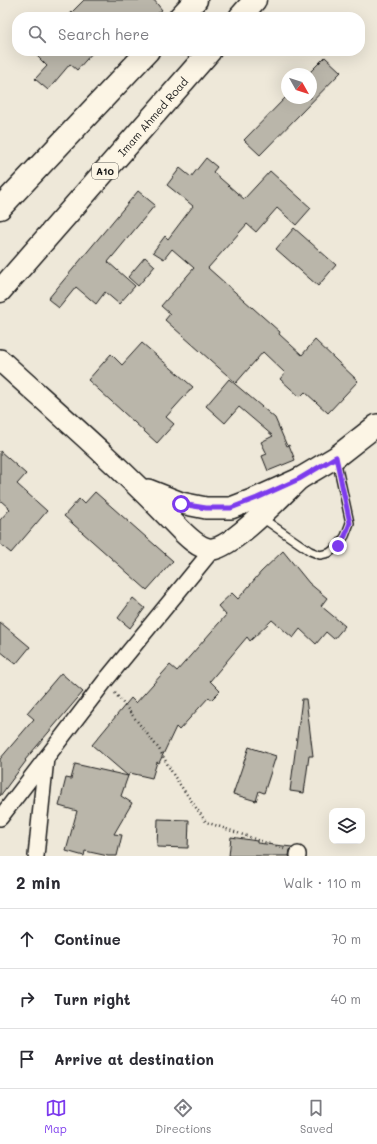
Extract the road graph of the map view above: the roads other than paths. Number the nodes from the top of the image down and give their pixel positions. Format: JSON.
{"nodes":[{"id":1,"x":196,"y":0,"type":"edge"},
{"id":2,"x":255,"y":0,"type":"edge"},
{"id":3,"x":185,"y":12,"type":"edge"},
{"id":4,"x":244,"y":12,"type":"edge"},
{"id":5,"x":143,"y":56,"type":"edge"},
{"id":6,"x":206,"y":56,"type":"edge"},
{"id":7,"x":0,"y":208,"type":"edge"},
{"id":8,"x":0,"y":291,"type":"edge"},
{"id":9,"x":0,"y":360,"type":"edge"},
{"id":10,"x":377,"y":425,"type":"edge"},
{"id":11,"x":336,"y":457,"type":"junction"},
{"id":12,"x":299,"y":479,"type":"junction"},
{"id":13,"x":140,"y":487,"type":"junction"},
{"id":14,"x":260,"y":517,"type":"junction"},
{"id":15,"x":213,"y":549,"type":"junction"},
{"id":16,"x":46,"y":758,"type":"junction"},
{"id":17,"x":0,"y":818,"type":"edge"},
{"id":18,"x":36,"y":856,"type":"edge"}],
"edges":[{"from":1,"to":3,"type":"highway"},
{"from":2,"to":4,"type":"highway"},
{"from":5,"to":7,"type":"highway"},
{"from":6,"to":8,"type":"highway","name":"Imam Ahmed Road","number":"A10"},
{"from":9,"to":13,"type":"main road"},
{"from":10,"to":11,"type":"main road"},
{"from":11,"to":12,"type":"main road"},
{"from":11,"to":14,"type":"lane"},
{"from":12,"to":13,"type":"main road"},
{"from":12,"to":14,"type":"main road"},
{"from":13,"to":15,"type":"main road"},
{"from":14,"to":15,"type":"main road"},
{"from":15,"to":16,"type":"street"},
{"from":16,"to":17,"type":"street"},
{"from":16,"to":18,"type":"street"}]}
